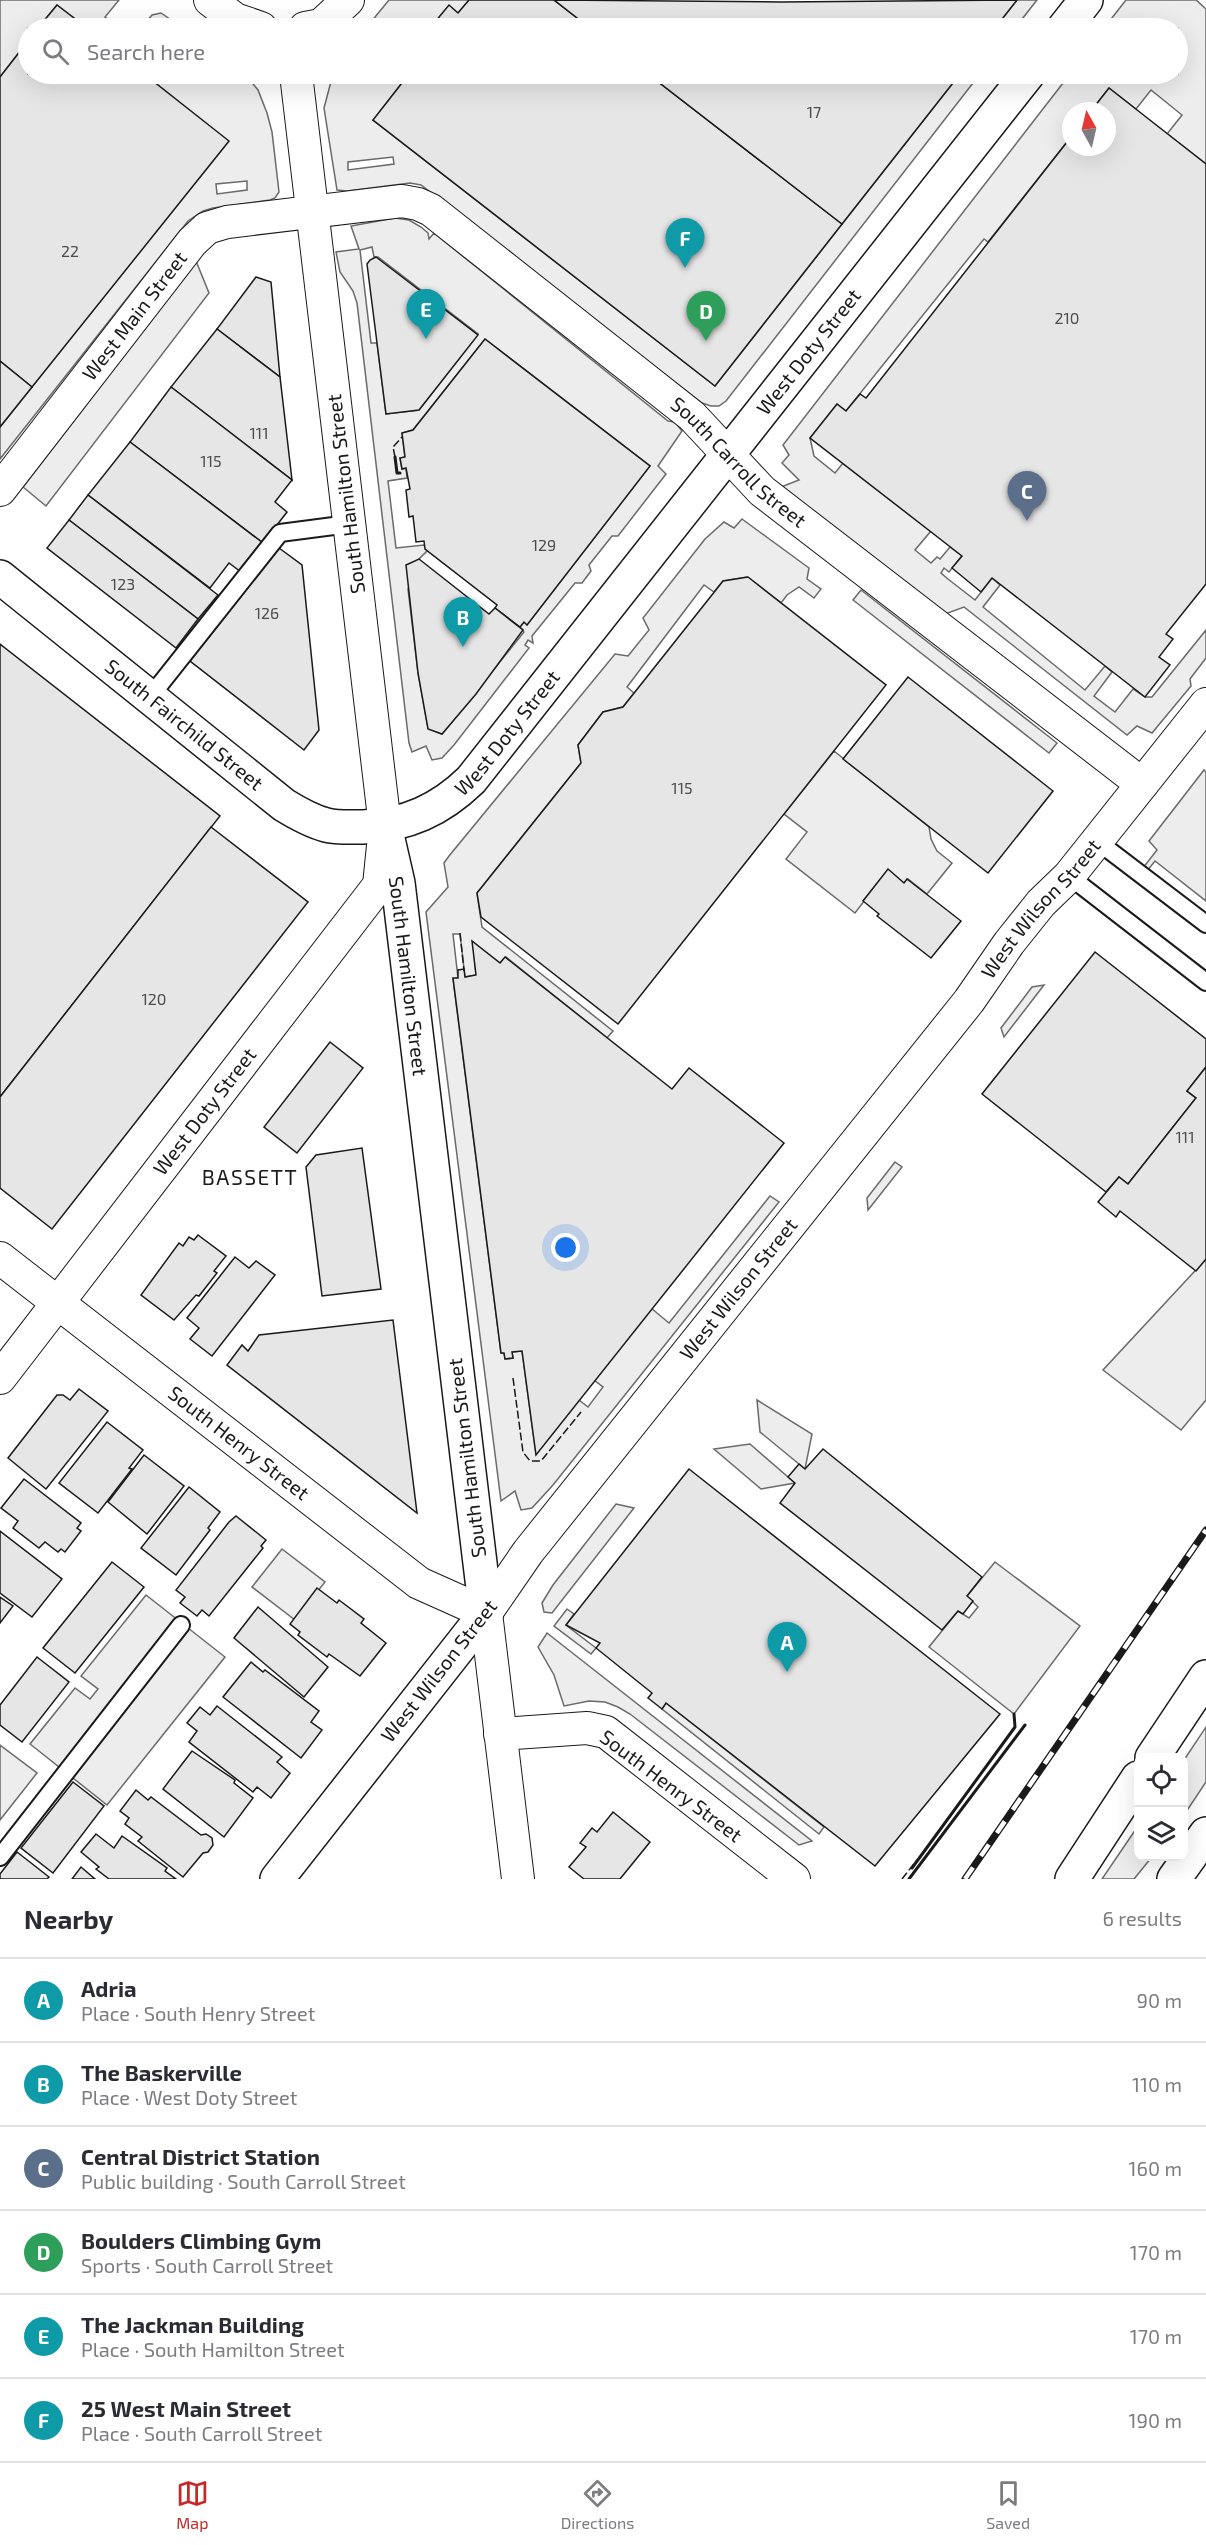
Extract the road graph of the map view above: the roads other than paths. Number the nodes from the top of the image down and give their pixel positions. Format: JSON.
{"nodes":[{"id":1,"x":210,"y":0,"type":"edge"},
{"id":2,"x":348,"y":0,"type":"edge"},
{"id":3,"x":1086,"y":0,"type":"edge"},
{"id":4,"x":234,"y":18,"type":"edge"},
{"id":5,"x":329,"y":18,"type":"edge"},
{"id":6,"x":1072,"y":18,"type":"edge"},
{"id":7,"x":297,"y":84,"type":"edge"},
{"id":8,"x":1020,"y":84,"type":"edge"},
{"id":9,"x":313,"y":212,"type":"junction"},
{"id":10,"x":728,"y":455,"type":"junction"},
{"id":11,"x":0,"y":490,"type":"edge"},
{"id":12,"x":349,"y":524,"type":"junction"},
{"id":13,"x":0,"y":577,"type":"edge"},
{"id":14,"x":150,"y":697,"type":"junction"},
{"id":15,"x":1206,"y":704,"type":"edge"},
{"id":16,"x":1142,"y":784,"type":"junction"},
{"id":17,"x":384,"y":826,"type":"junction"},
{"id":18,"x":1097,"y":841,"type":"junction"},
{"id":19,"x":1069,"y":876,"type":"junction"},
{"id":20,"x":1206,"y":924,"type":"edge"},
{"id":21,"x":1206,"y":982,"type":"edge"},
{"id":22,"x":0,"y":1258,"type":"edge"},
{"id":23,"x":58,"y":1303,"type":"junction"},
{"id":24,"x":0,"y":1378,"type":"edge"},
{"id":25,"x":486,"y":1613,"type":"junction"},
{"id":26,"x":181,"y":1625,"type":"dead end"},
{"id":27,"x":1206,"y":1677,"type":"edge"},
{"id":28,"x":500,"y":1734,"type":"junction"},
{"id":29,"x":1155,"y":1753,"type":"edge"},
{"id":30,"x":1134,"y":1784,"type":"edge"},
{"id":31,"x":1206,"y":1834,"type":"edge"},
{"id":32,"x":0,"y":1857,"type":"edge"},
{"id":33,"x":278,"y":1879,"type":"edge"},
{"id":34,"x":518,"y":1879,"type":"edge"},
{"id":35,"x":794,"y":1879,"type":"edge"},
{"id":36,"x":1072,"y":1879,"type":"edge"},
{"id":37,"x":1174,"y":1879,"type":"edge"}],
"edges":[{"from":1,"to":4,"type":"street"},
{"from":2,"to":5,"type":"street"},
{"from":3,"to":6,"type":"street"},
{"from":7,"to":9,"type":"street","name":"South Hamilton Street"},
{"from":8,"to":10,"type":"street","name":"West Doty Street"},
{"from":9,"to":10,"type":"street","name":"South Carroll Street"},
{"from":9,"to":11,"type":"street","name":"West Main Street"},
{"from":9,"to":12,"type":"street","name":"South Hamilton Street"},
{"from":10,"to":16,"type":"street","name":"South Carroll Street"},
{"from":10,"to":17,"type":"street","name":"West Doty Street"},
{"from":12,"to":14,"type":"lane"},
{"from":12,"to":17,"type":"street","name":"South Hamilton Street"},
{"from":13,"to":14,"type":"street","name":"South Fairchild Street"},
{"from":14,"to":17,"type":"street","name":"South Fairchild Street"},
{"from":15,"to":16,"type":"street","name":"West Wilson Street"},
{"from":16,"to":18,"type":"street","name":"West Wilson Street"},
{"from":17,"to":23,"type":"street","name":"West Doty Street"},
{"from":17,"to":25,"type":"street","name":"South Hamilton Street"},
{"from":18,"to":19,"type":"street","name":"West Wilson Street"},
{"from":18,"to":20,"type":"lane"},
{"from":19,"to":21,"type":"lane"},
{"from":19,"to":25,"type":"street","name":"West Wilson Street"},
{"from":22,"to":23,"type":"street","name":"South Henry Street"},
{"from":23,"to":24,"type":"street","name":"West Doty Street"},
{"from":23,"to":25,"type":"street","name":"South Henry Street"},
{"from":25,"to":28,"type":"street","name":"South Hamilton Street"},
{"from":25,"to":33,"type":"street","name":"West Wilson Street"},
{"from":26,"to":32,"type":"lane"},
{"from":27,"to":29,"type":"street"},
{"from":28,"to":34,"type":"street","name":"South Hamilton Street"},
{"from":28,"to":35,"type":"street","name":"South Henry Street"},
{"from":30,"to":36,"type":"street"},
{"from":31,"to":37,"type":"street"}]}
